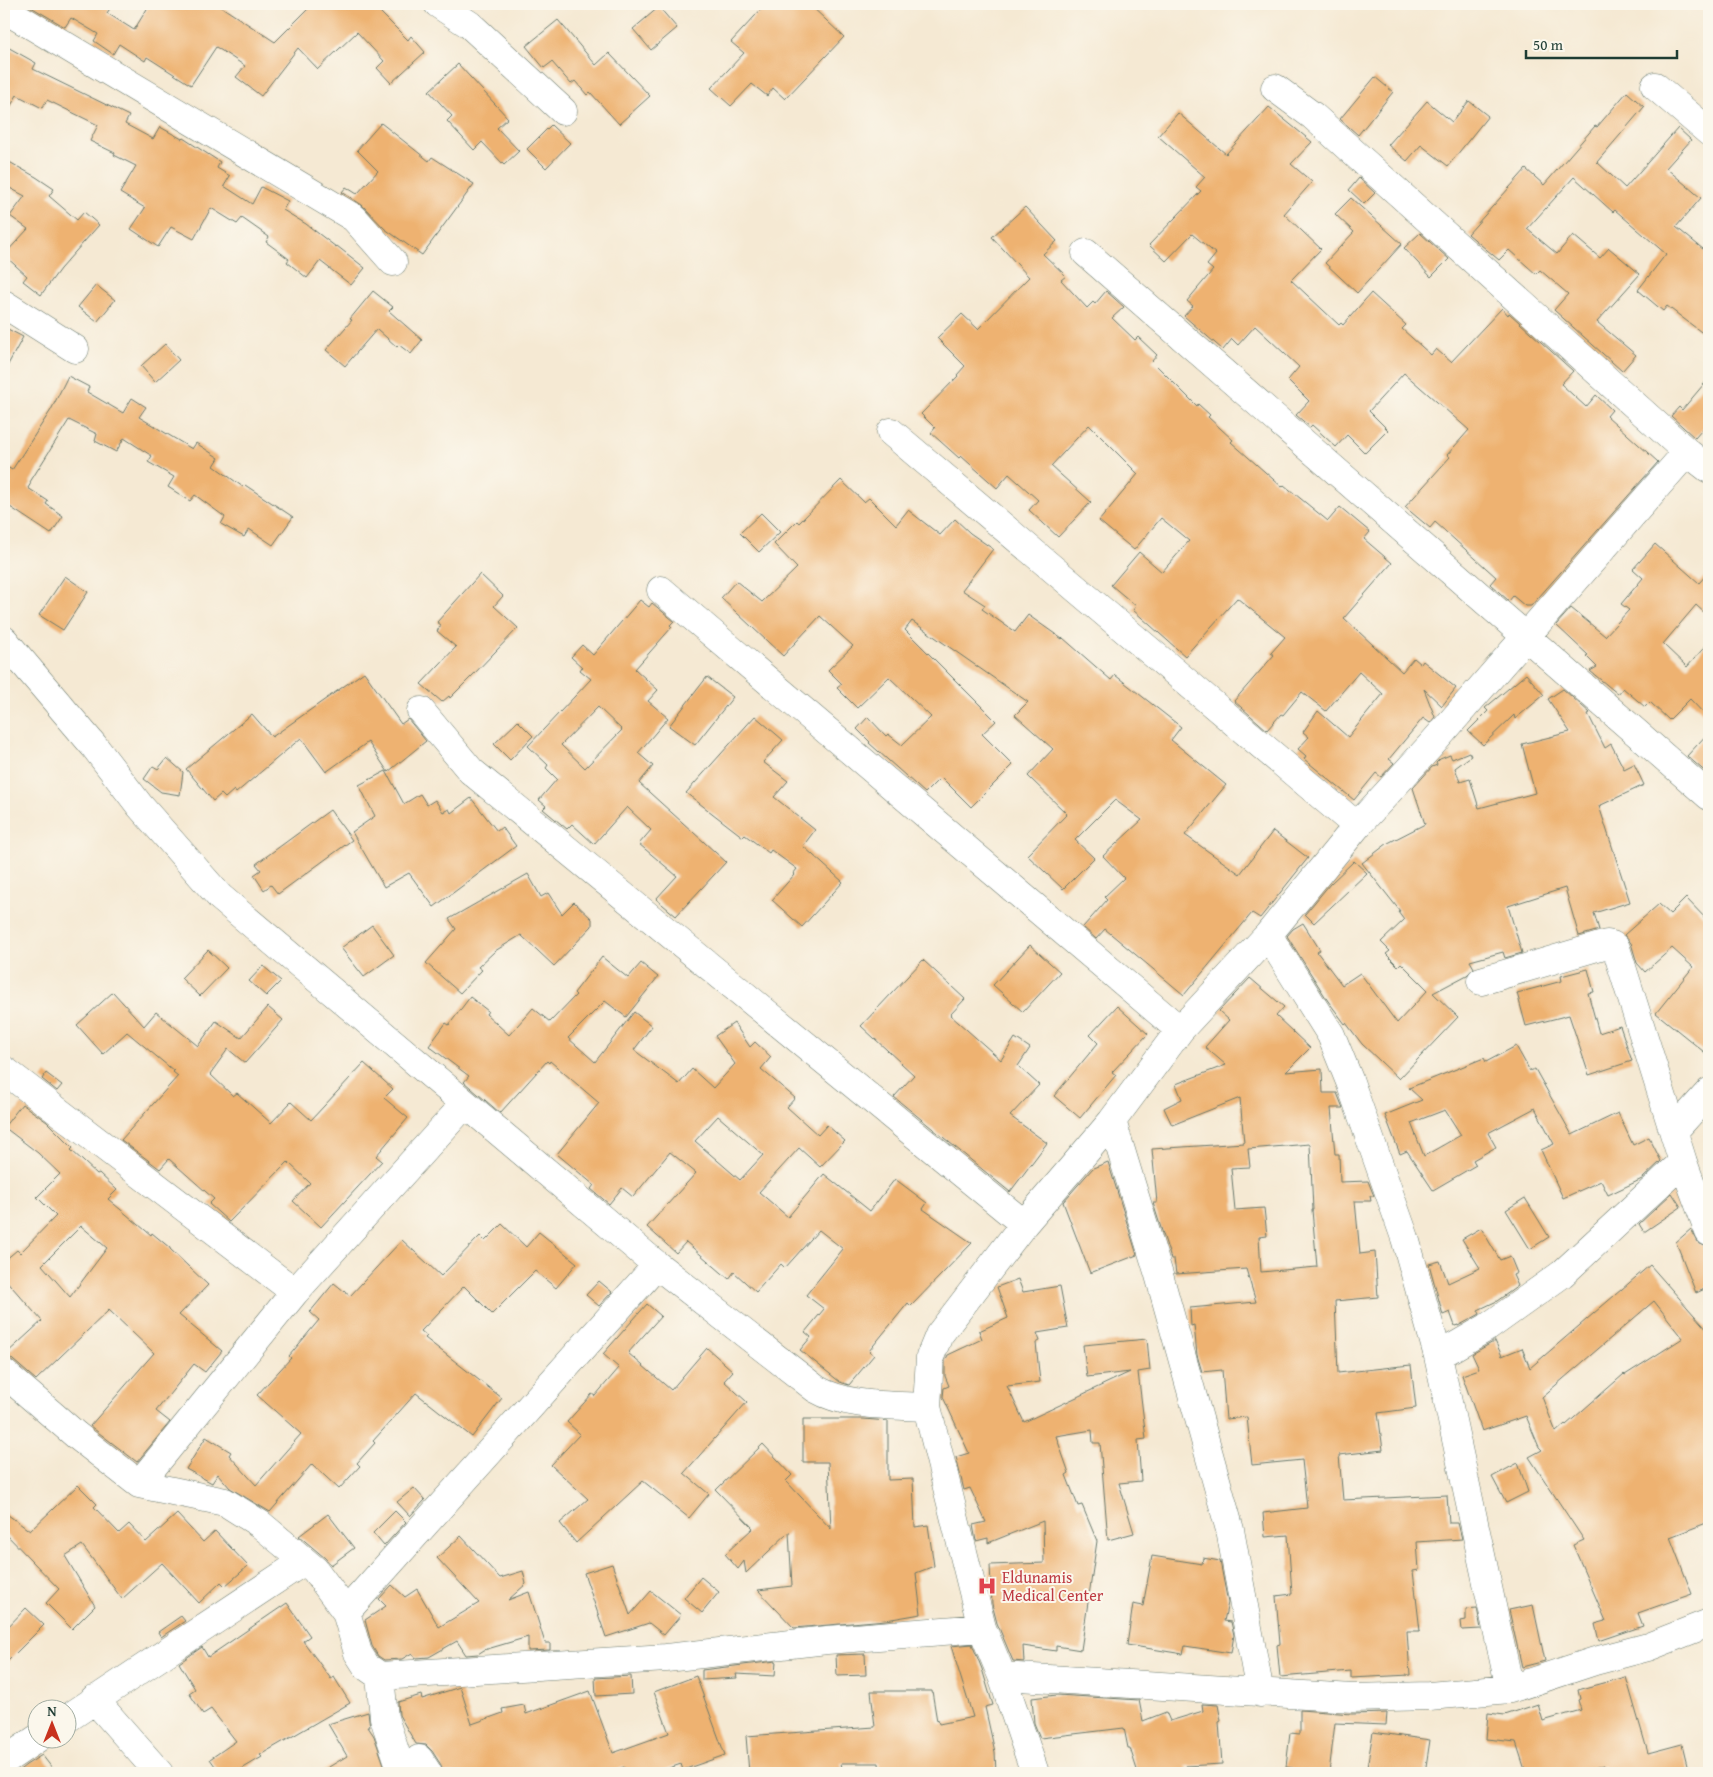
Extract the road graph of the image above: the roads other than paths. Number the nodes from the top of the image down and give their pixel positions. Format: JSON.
{"nodes":[{"id":1,"x":438,"y":4,"type":"edge"},
{"id":2,"x":4,"y":9,"type":"edge"},
{"id":3,"x":1654,"y":86,"type":"dead end"},
{"id":4,"x":1275,"y":88,"type":"dead end"},
{"id":5,"x":563,"y":111,"type":"dead end"},
{"id":6,"x":1709,"y":132,"type":"edge"},
{"id":7,"x":1086,"y":254,"type":"dead end"},
{"id":8,"x":393,"y":262,"type":"dead end"},
{"id":9,"x":4,"y":304,"type":"edge"},
{"id":10,"x":75,"y":349,"type":"dead end"},
{"id":11,"x":891,"y":432,"type":"dead end"},
{"id":12,"x":1687,"y":452,"type":"junction"},
{"id":13,"x":1709,"y":469,"type":"edge"},
{"id":14,"x":661,"y":590,"type":"dead end"},
{"id":15,"x":1526,"y":635,"type":"junction"},
{"id":16,"x":4,"y":640,"type":"edge"},
{"id":17,"x":421,"y":711,"type":"dead end"},
{"id":18,"x":1709,"y":796,"type":"edge"},
{"id":19,"x":1357,"y":826,"type":"junction"},
{"id":20,"x":1268,"y":934,"type":"junction"},
{"id":21,"x":1481,"y":981,"type":"dead end"},
{"id":22,"x":1180,"y":1030,"type":"junction"},
{"id":23,"x":4,"y":1070,"type":"edge"},
{"id":24,"x":1709,"y":1092,"type":"edge"},
{"id":25,"x":465,"y":1104,"type":"junction"},
{"id":26,"x":1112,"y":1121,"type":"junction"},
{"id":27,"x":1674,"y":1131,"type":"junction"},
{"id":28,"x":1683,"y":1162,"type":"junction"},
{"id":29,"x":1024,"y":1224,"type":"junction"},
{"id":30,"x":1709,"y":1232,"type":"edge"},
{"id":31,"x":657,"y":1264,"type":"junction"},
{"id":32,"x":295,"y":1292,"type":"junction"},
{"id":33,"x":1438,"y":1356,"type":"junction"},
{"id":34,"x":4,"y":1373,"type":"edge"},
{"id":35,"x":927,"y":1408,"type":"junction"},
{"id":36,"x":139,"y":1484,"type":"junction"},
{"id":37,"x":304,"y":1561,"type":"junction"},
{"id":38,"x":346,"y":1612,"type":"junction"},
{"id":39,"x":1709,"y":1623,"type":"edge"},
{"id":40,"x":982,"y":1628,"type":"junction"},
{"id":41,"x":380,"y":1675,"type":"junction"},
{"id":42,"x":1002,"y":1676,"type":"junction"},
{"id":43,"x":1510,"y":1689,"type":"junction"},
{"id":44,"x":1260,"y":1693,"type":"junction"},
{"id":45,"x":94,"y":1699,"type":"junction"},
{"id":46,"x":78,"y":1711,"type":"edge"},
{"id":47,"x":28,"y":1745,"type":"edge"},
{"id":48,"x":4,"y":1761,"type":"edge"},
{"id":49,"x":416,"y":1766,"type":"edge"},
{"id":50,"x":159,"y":1773,"type":"edge"},
{"id":51,"x":1035,"y":1773,"type":"edge"}],
"edges":[{"from":1,"to":5,"type":"street"},
{"from":2,"to":8,"type":"street"},
{"from":3,"to":6,"type":"street"},
{"from":4,"to":12,"type":"street"},
{"from":7,"to":15,"type":"street"},
{"from":9,"to":10,"type":"street"},
{"from":11,"to":19,"type":"street"},
{"from":12,"to":13,"type":"street"},
{"from":12,"to":15,"type":"street"},
{"from":14,"to":22,"type":"street"},
{"from":15,"to":18,"type":"street"},
{"from":15,"to":19,"type":"street"},
{"from":16,"to":25,"type":"street"},
{"from":17,"to":29,"type":"street"},
{"from":19,"to":20,"type":"street"},
{"from":20,"to":22,"type":"street"},
{"from":20,"to":33,"type":"street"},
{"from":21,"to":27,"type":"street"},
{"from":22,"to":26,"type":"street"},
{"from":23,"to":32,"type":"street"},
{"from":24,"to":27,"type":"street"},
{"from":25,"to":31,"type":"street"},
{"from":25,"to":32,"type":"street"},
{"from":26,"to":29,"type":"street"},
{"from":26,"to":44,"type":"street"},
{"from":27,"to":28,"type":"street"},
{"from":28,"to":30,"type":"street"},
{"from":28,"to":33,"type":"street"},
{"from":29,"to":35,"type":"street"},
{"from":31,"to":35,"type":"street"},
{"from":31,"to":38,"type":"street"},
{"from":32,"to":36,"type":"street"},
{"from":33,"to":43,"type":"street"},
{"from":34,"to":36,"type":"street"},
{"from":35,"to":40,"type":"street"},
{"from":36,"to":37,"type":"street"},
{"from":37,"to":38,"type":"street"},
{"from":37,"to":45,"type":"street"},
{"from":38,"to":41,"type":"street"},
{"from":39,"to":43,"type":"street"},
{"from":40,"to":41,"type":"street"},
{"from":40,"to":42,"type":"street"},
{"from":41,"to":49,"type":"street"},
{"from":42,"to":44,"type":"street"},
{"from":42,"to":51,"type":"street"},
{"from":43,"to":44,"type":"street"},
{"from":45,"to":46,"type":"street"},
{"from":45,"to":50,"type":"street"},
{"from":47,"to":48,"type":"street"}]}
